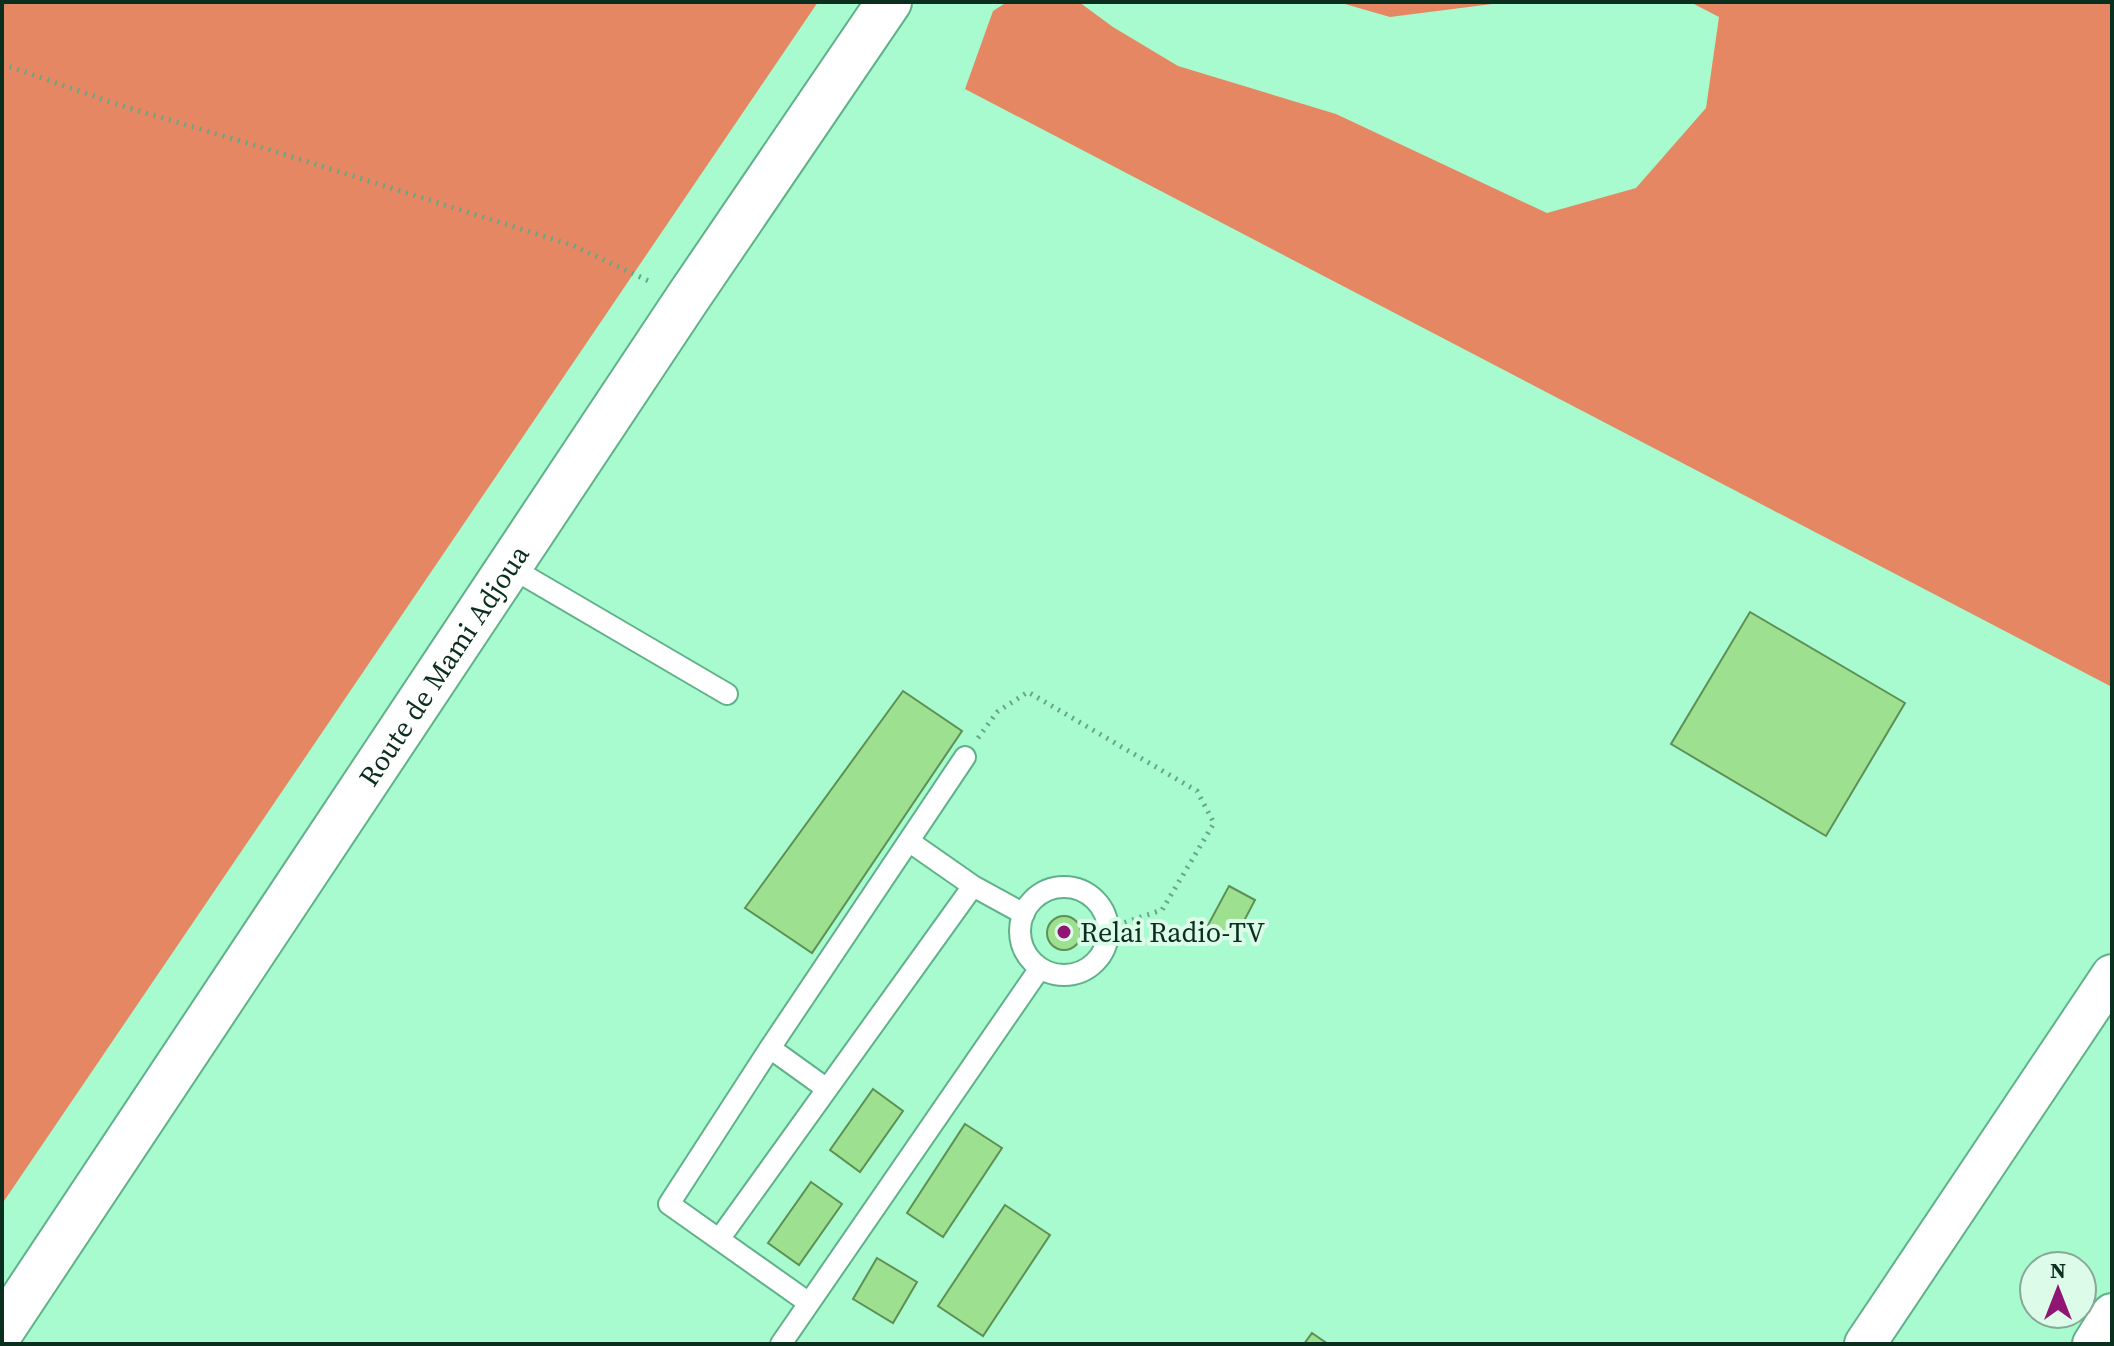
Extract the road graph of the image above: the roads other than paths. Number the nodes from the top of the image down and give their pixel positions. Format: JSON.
{"nodes":[{"id":1,"x":889,"y":2,"type":"edge"},
{"id":2,"x":510,"y":567,"type":"junction"},
{"id":3,"x":727,"y":694,"type":"dead end"},
{"id":4,"x":965,"y":757,"type":"road end"},
{"id":5,"x":910,"y":842,"type":"junction"},
{"id":6,"x":973,"y":886,"type":"junction"},
{"id":7,"x":1024,"y":914,"type":"junction"},
{"id":8,"x":1040,"y":968,"type":"junction"},
{"id":9,"x":2112,"y":975,"type":"edge"},
{"id":10,"x":770,"y":1048,"type":"junction"},
{"id":11,"x":827,"y":1089,"type":"junction"},
{"id":12,"x":720,"y":1238,"type":"junction"},
{"id":13,"x":809,"y":1303,"type":"junction"},
{"id":14,"x":2112,"y":1314,"type":"edge"},
{"id":15,"x":2,"y":1330,"type":"edge"},
{"id":16,"x":781,"y":1344,"type":"edge"},
{"id":17,"x":1865,"y":1344,"type":"edge"},
{"id":18,"x":2093,"y":1344,"type":"edge"}],
"edges":[{"from":1,"to":2,"type":"street","name":"Route de Mami Adjoua"},
{"from":2,"to":3,"type":"lane"},
{"from":2,"to":15,"type":"street","name":"Route de Mami Adjoua"},
{"from":4,"to":5,"type":"lane"},
{"from":5,"to":6,"type":"lane"},
{"from":5,"to":10,"type":"lane"},
{"from":6,"to":7,"type":"lane"},
{"from":6,"to":11,"type":"lane"},
{"from":7,"to":8,"type":"lane"},
{"from":7,"to":8,"type":"lane"},
{"from":8,"to":13,"type":"lane"},
{"from":9,"to":17,"type":"street"},
{"from":10,"to":11,"type":"lane"},
{"from":10,"to":12,"type":"lane"},
{"from":11,"to":12,"type":"lane"},
{"from":12,"to":13,"type":"lane"},
{"from":13,"to":16,"type":"lane"},
{"from":14,"to":18,"type":"street"}]}
